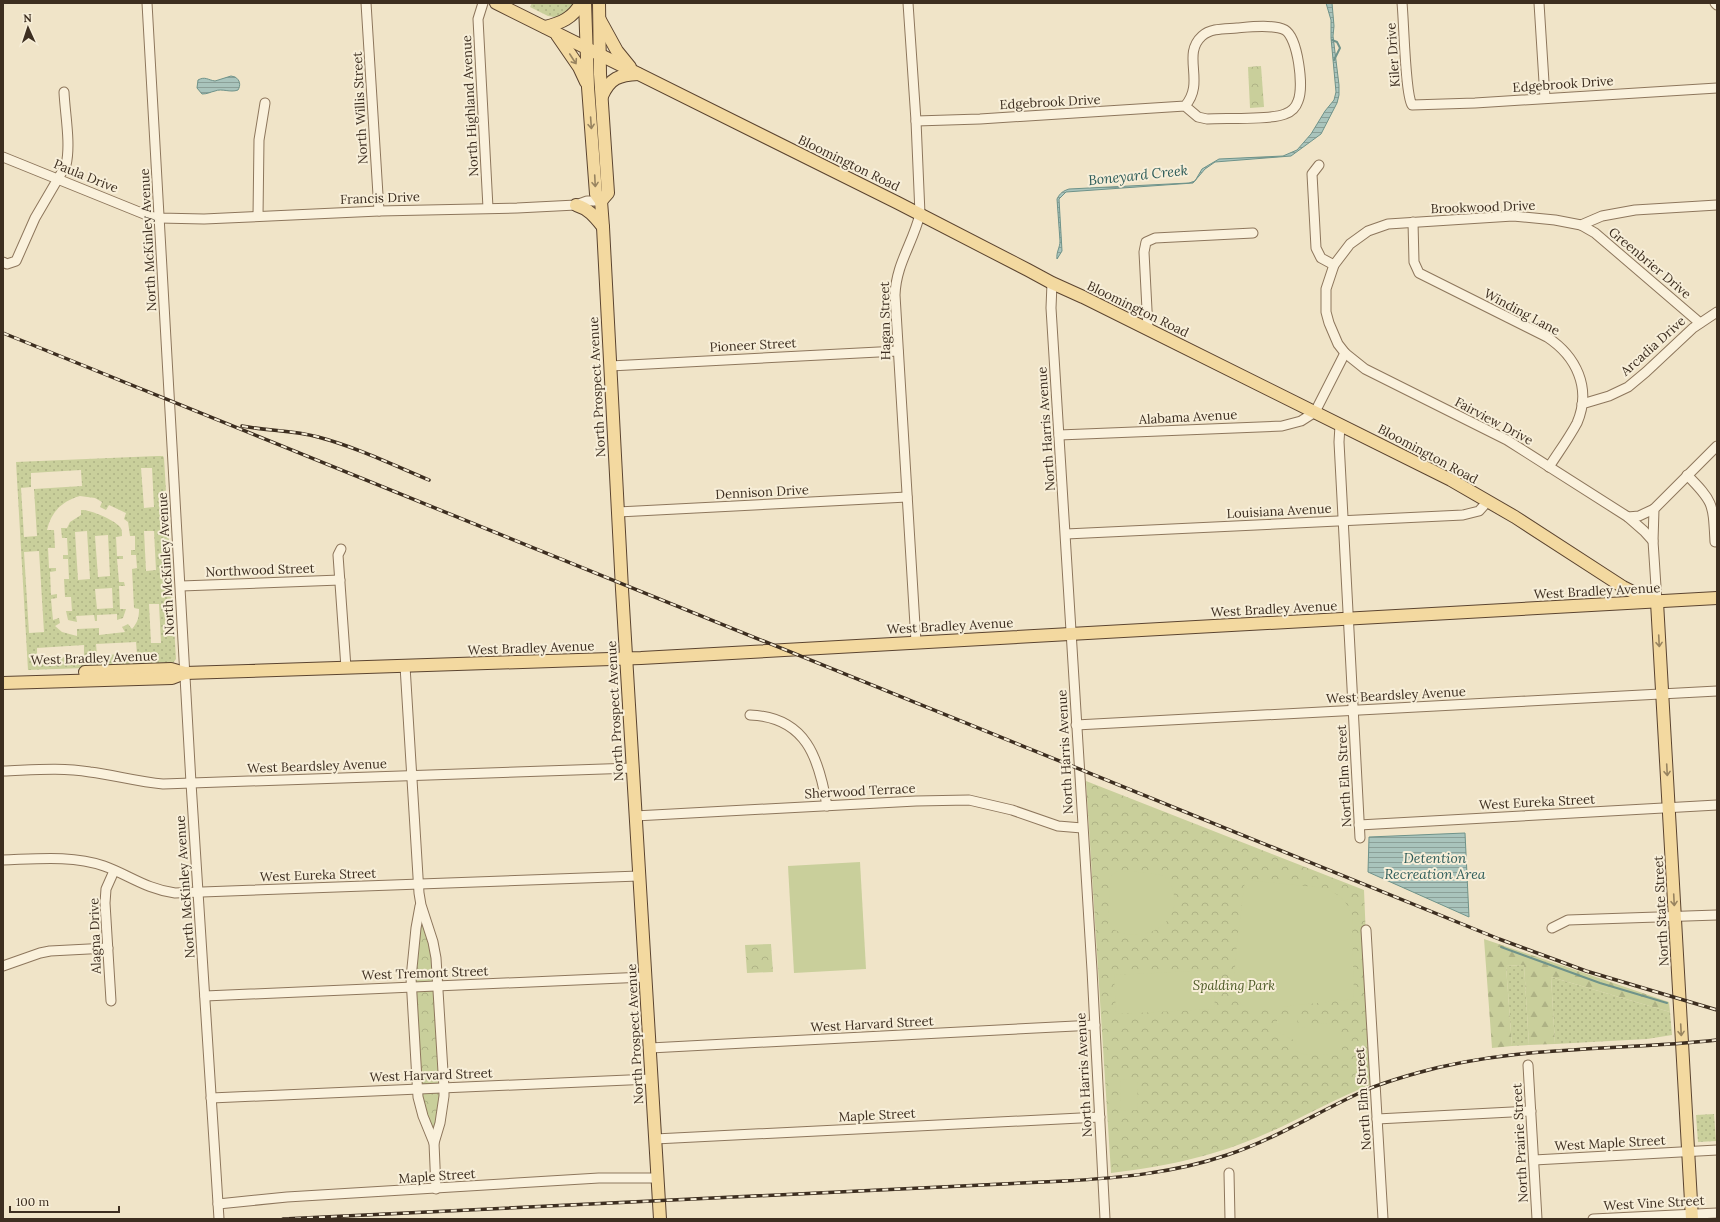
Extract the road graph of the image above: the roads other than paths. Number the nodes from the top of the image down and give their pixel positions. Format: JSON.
{"nodes":[{"id":1,"x":147,"y":3,"type":"edge"},
{"id":2,"x":366,"y":3,"type":"edge"},
{"id":3,"x":483,"y":3,"type":"edge"},
{"id":4,"x":496,"y":3,"type":"edge"},
{"id":5,"x":581,"y":3,"type":"edge"},
{"id":6,"x":585,"y":3,"type":"edge"},
{"id":7,"x":599,"y":3,"type":"edge"},
{"id":8,"x":908,"y":3,"type":"edge"},
{"id":9,"x":1402,"y":3,"type":"edge"},
{"id":10,"x":1539,"y":3,"type":"edge"},
{"id":11,"x":1715,"y":3,"type":"edge"},
{"id":12,"x":1717,"y":5,"type":"edge"},
{"id":13,"x":600,"y":18,"type":"junction"},
{"id":14,"x":550,"y":30,"type":"junction"},
{"id":15,"x":587,"y":48,"type":"junction"},
{"id":16,"x":599,"y":53,"type":"junction"},
{"id":17,"x":636,"y":72,"type":"junction"},
{"id":18,"x":588,"y":87,"type":"junction"},
{"id":19,"x":1717,"y":88,"type":"edge"},
{"id":20,"x":64,"y":92,"type":"dead end"},
{"id":21,"x":601,"y":97,"type":"junction"},
{"id":22,"x":1545,"y":98,"type":"junction"},
{"id":23,"x":264,"y":103,"type":"dead end"},
{"id":24,"x":1411,"y":104,"type":"joint"},
{"id":25,"x":1185,"y":106,"type":"junction"},
{"id":26,"x":916,"y":121,"type":"junction"},
{"id":27,"x":3,"y":157,"type":"edge"},
{"id":28,"x":1319,"y":165,"type":"dead end"},
{"id":29,"x":58,"y":179,"type":"junction"},
{"id":30,"x":601,"y":201,"type":"junction"},
{"id":31,"x":576,"y":205,"type":"junction"},
{"id":32,"x":1717,"y":205,"type":"edge"},
{"id":33,"x":488,"y":208,"type":"junction"},
{"id":34,"x":379,"y":211,"type":"junction"},
{"id":35,"x":920,"y":214,"type":"junction"},
{"id":36,"x":258,"y":216,"type":"junction"},
{"id":37,"x":159,"y":218,"type":"junction"},
{"id":38,"x":1413,"y":222,"type":"junction"},
{"id":39,"x":1581,"y":225,"type":"junction"},
{"id":40,"x":603,"y":227,"type":"junction"},
{"id":41,"x":1253,"y":233,"type":"dead end"},
{"id":42,"x":3,"y":262,"type":"edge"},
{"id":43,"x":1334,"y":265,"type":"junction"},
{"id":44,"x":1052,"y":283,"type":"junction"},
{"id":45,"x":1717,"y":312,"type":"edge"},
{"id":46,"x":1700,"y":323,"type":"junction"},
{"id":47,"x":1148,"y":329,"type":"junction"},
{"id":48,"x":898,"y":351,"type":"junction"},
{"id":49,"x":1345,"y":353,"type":"junction"},
{"id":50,"x":610,"y":366,"type":"junction"},
{"id":51,"x":1582,"y":404,"type":"junction"},
{"id":52,"x":1314,"y":412,"type":"junction"},
{"id":53,"x":1340,"y":425,"type":"junction"},
{"id":54,"x":1059,"y":435,"type":"junction"},
{"id":55,"x":1717,"y":446,"type":"edge"},
{"id":56,"x":1549,"y":467,"type":"junction"},
{"id":57,"x":1687,"y":476,"type":"junction"},
{"id":58,"x":907,"y":497,"type":"junction"},
{"id":59,"x":1488,"y":501,"type":"junction"},
{"id":60,"x":1654,"y":509,"type":"junction"},
{"id":61,"x":618,"y":512,"type":"junction"},
{"id":62,"x":1628,"y":517,"type":"junction"},
{"id":63,"x":1344,"y":520,"type":"junction"},
{"id":64,"x":1066,"y":534,"type":"junction"},
{"id":65,"x":1653,"y":541,"type":"junction"},
{"id":66,"x":1715,"y":542,"type":"dead end"},
{"id":67,"x":340,"y":549,"type":"dead end"},
{"id":68,"x":340,"y":580,"type":"junction"},
{"id":69,"x":181,"y":586,"type":"junction"},
{"id":70,"x":1717,"y":598,"type":"edge"},
{"id":71,"x":1657,"y":602,"type":"junction"},
{"id":72,"x":1348,"y":619,"type":"junction"},
{"id":73,"x":1071,"y":634,"type":"junction"},
{"id":74,"x":916,"y":642,"type":"junction"},
{"id":75,"x":626,"y":658,"type":"junction"},
{"id":76,"x":405,"y":666,"type":"junction"},
{"id":77,"x":346,"y":668,"type":"junction"},
{"id":78,"x":185,"y":673,"type":"junction"},
{"id":79,"x":3,"y":675,"type":"edge"},
{"id":80,"x":3,"y":683,"type":"edge"},
{"id":81,"x":1717,"y":691,"type":"edge"},
{"id":82,"x":1662,"y":694,"type":"junction"},
{"id":83,"x":1353,"y":710,"type":"junction"},
{"id":84,"x":750,"y":715,"type":"dead end"},
{"id":85,"x":1076,"y":725,"type":"junction"},
{"id":86,"x":633,"y":768,"type":"junction"},
{"id":87,"x":3,"y":771,"type":"edge"},
{"id":88,"x":412,"y":776,"type":"junction"},
{"id":89,"x":191,"y":783,"type":"junction"},
{"id":90,"x":1717,"y":805,"type":"edge"},
{"id":91,"x":827,"y":806,"type":"junction"},
{"id":92,"x":1669,"y":808,"type":"junction"},
{"id":93,"x":636,"y":816,"type":"junction"},
{"id":94,"x":1359,"y":825,"type":"junction"},
{"id":95,"x":1082,"y":828,"type":"junction"},
{"id":96,"x":1360,"y":838,"type":"dead end"},
{"id":97,"x":3,"y":860,"type":"edge"},
{"id":98,"x":114,"y":871,"type":"junction"},
{"id":99,"x":639,"y":876,"type":"junction"},
{"id":100,"x":419,"y":884,"type":"junction"},
{"id":101,"x":199,"y":893,"type":"junction"},
{"id":102,"x":421,"y":905,"type":"junction"},
{"id":103,"x":1717,"y":914,"type":"edge"},
{"id":104,"x":1675,"y":917,"type":"junction"},
{"id":105,"x":1552,"y":928,"type":"dead end"},
{"id":106,"x":1366,"y":930,"type":"dead end"},
{"id":107,"x":108,"y":948,"type":"junction"},
{"id":108,"x":3,"y":966,"type":"edge"},
{"id":109,"x":645,"y":977,"type":"junction"},
{"id":110,"x":438,"y":986,"type":"junction"},
{"id":111,"x":412,"y":987,"type":"junction"},
{"id":112,"x":205,"y":996,"type":"junction"},
{"id":113,"x":111,"y":1001,"type":"dead end"},
{"id":114,"x":1095,"y":1025,"type":"junction"},
{"id":115,"x":650,"y":1048,"type":"junction"},
{"id":116,"x":1528,"y":1066,"type":"dead end"},
{"id":117,"x":652,"y":1079,"type":"junction"},
{"id":118,"x":444,"y":1088,"type":"junction"},
{"id":119,"x":417,"y":1089,"type":"junction"},
{"id":120,"x":211,"y":1098,"type":"junction"},
{"id":121,"x":1531,"y":1111,"type":"junction"},
{"id":122,"x":1100,"y":1117,"type":"junction"},
{"id":123,"x":1377,"y":1119,"type":"junction"},
{"id":124,"x":655,"y":1139,"type":"junction"},
{"id":125,"x":434,"y":1143,"type":"junction"},
{"id":126,"x":1717,"y":1150,"type":"edge"},
{"id":127,"x":1688,"y":1152,"type":"junction"},
{"id":128,"x":1534,"y":1160,"type":"junction"},
{"id":129,"x":1229,"y":1172,"type":"dead end"},
{"id":130,"x":658,"y":1178,"type":"junction"},
{"id":131,"x":436,"y":1189,"type":"junction"},
{"id":132,"x":218,"y":1204,"type":"junction"},
{"id":133,"x":1717,"y":1213,"type":"edge"},
{"id":134,"x":1691,"y":1217,"type":"edge"},
{"id":135,"x":219,"y":1219,"type":"edge"},
{"id":136,"x":660,"y":1219,"type":"edge"},
{"id":137,"x":1105,"y":1219,"type":"edge"},
{"id":138,"x":1230,"y":1219,"type":"edge"},
{"id":139,"x":1383,"y":1219,"type":"edge"},
{"id":140,"x":1537,"y":1219,"type":"edge"},
{"id":141,"x":1593,"y":1219,"type":"edge"}],
"edges":[{"from":1,"to":37,"type":"street","name":"North McKinley Avenue"},
{"from":2,"to":34,"type":"street","name":"North Willis Street"},
{"from":3,"to":33,"type":"street","name":"North Highland Avenue"},
{"from":4,"to":14,"type":"main road","name":"Bloomington Road"},
{"from":5,"to":14,"type":"main road"},
{"from":6,"to":15,"type":"main road","name":"North Prospect Avenue"},
{"from":7,"to":13,"type":"main road","name":"North Prospect Avenue"},
{"from":8,"to":26,"type":"street","name":"Hagan Street"},
{"from":9,"to":24,"type":"street","name":"Kiler Drive"},
{"from":10,"to":22,"type":"street"},
{"from":11,"to":12,"type":"street"},
{"from":13,"to":16,"type":"main road","name":"North Prospect Avenue"},
{"from":13,"to":17,"type":"main road"},
{"from":14,"to":15,"type":"main road","name":"Bloomington Road"},
{"from":14,"to":18,"type":"main road","one_way":true},
{"from":15,"to":16,"type":"main road","name":"Bloomington Road"},
{"from":15,"to":18,"type":"main road","name":"North Prospect Avenue"},
{"from":16,"to":17,"type":"main road","name":"Bloomington Road"},
{"from":16,"to":21,"type":"main road","name":"North Prospect Avenue"},
{"from":17,"to":21,"type":"main road"},
{"from":17,"to":35,"type":"main road","name":"Bloomington Road"},
{"from":18,"to":30,"type":"main road","name":"North Prospect Avenue","one_way":true},
{"from":19,"to":22,"type":"street","name":"Edgebrook Drive"},
{"from":20,"to":29,"type":"street"},
{"from":21,"to":30,"type":"main road","name":"North Prospect Avenue"},
{"from":22,"to":24,"type":"street","name":"Edgebrook Drive"},
{"from":23,"to":36,"type":"street"},
{"from":25,"to":25,"type":"street"},
{"from":25,"to":26,"type":"street","name":"Edgebrook Drive"},
{"from":26,"to":35,"type":"street","name":"Hagan Street"},
{"from":27,"to":29,"type":"street","name":"Paula Drive"},
{"from":28,"to":43,"type":"street"},
{"from":29,"to":37,"type":"street","name":"Paula Drive"},
{"from":29,"to":42,"type":"street"},
{"from":30,"to":31,"type":"street","name":"Francis Drive"},
{"from":30,"to":40,"type":"main road","name":"North Prospect Avenue"},
{"from":31,"to":33,"type":"street","name":"Francis Drive"},
{"from":31,"to":40,"type":"main road"},
{"from":32,"to":39,"type":"street"},
{"from":33,"to":34,"type":"street","name":"Francis Drive"},
{"from":34,"to":36,"type":"street","name":"Francis Drive"},
{"from":35,"to":44,"type":"main road","name":"Bloomington Road"},
{"from":35,"to":48,"type":"street","name":"Hagan Street"},
{"from":36,"to":37,"type":"street","name":"Francis Drive"},
{"from":37,"to":69,"type":"street","name":"North McKinley Avenue"},
{"from":38,"to":39,"type":"street","name":"Brookwood Drive"},
{"from":38,"to":43,"type":"street","name":"Brookwood Drive"},
{"from":38,"to":51,"type":"street","name":"Winding Lane"},
{"from":39,"to":46,"type":"street","name":"Greenbrier Drive"},
{"from":40,"to":50,"type":"main road","name":"North Prospect Avenue"},
{"from":41,"to":47,"type":"street"},
{"from":43,"to":49,"type":"street","name":"Brookwood Drive"},
{"from":44,"to":47,"type":"main road","name":"Bloomington Road"},
{"from":44,"to":54,"type":"street","name":"North Harris Avenue"},
{"from":45,"to":46,"type":"street","name":"Arcadia Drive"},
{"from":46,"to":51,"type":"street","name":"Arcadia Drive"},
{"from":47,"to":52,"type":"main road","name":"Bloomington Road"},
{"from":48,"to":50,"type":"street","name":"Pioneer Street"},
{"from":48,"to":58,"type":"street","name":"Hagan Street"},
{"from":49,"to":52,"type":"street"},
{"from":49,"to":56,"type":"street","name":"Fairview Drive"},
{"from":50,"to":61,"type":"main road","name":"North Prospect Avenue"},
{"from":51,"to":56,"type":"street","name":"Winding Lane"},
{"from":52,"to":53,"type":"main road","name":"Bloomington Road"},
{"from":52,"to":54,"type":"street","name":"Alabama Avenue"},
{"from":53,"to":59,"type":"main road","name":"Bloomington Road"},
{"from":53,"to":63,"type":"street","name":"North Elm Street"},
{"from":54,"to":64,"type":"street","name":"North Harris Avenue"},
{"from":55,"to":57,"type":"street"},
{"from":56,"to":62,"type":"street","name":"Fairview Drive"},
{"from":57,"to":60,"type":"street"},
{"from":57,"to":66,"type":"street"},
{"from":58,"to":61,"type":"street","name":"Dennison Drive"},
{"from":58,"to":74,"type":"street","name":"Hagan Street"},
{"from":59,"to":63,"type":"street","name":"Louisiana Avenue"},
{"from":59,"to":71,"type":"main road","name":"Bloomington Road"},
{"from":60,"to":62,"type":"street"},
{"from":60,"to":65,"type":"street"},
{"from":61,"to":75,"type":"main road","name":"North Prospect Avenue"},
{"from":62,"to":65,"type":"street","name":"Fairview Drive"},
{"from":63,"to":64,"type":"street","name":"Louisiana Avenue"},
{"from":63,"to":72,"type":"street","name":"North Elm Street"},
{"from":64,"to":73,"type":"street","name":"North Harris Avenue"},
{"from":65,"to":71,"type":"street"},
{"from":67,"to":68,"type":"street"},
{"from":68,"to":69,"type":"street","name":"Northwood Street"},
{"from":68,"to":77,"type":"street"},
{"from":69,"to":78,"type":"street","name":"North McKinley Avenue"},
{"from":70,"to":71,"type":"main road","name":"West Bradley Avenue"},
{"from":71,"to":72,"type":"main road","name":"West Bradley Avenue"},
{"from":71,"to":82,"type":"main road","name":"North State Street","one_way":true},
{"from":72,"to":73,"type":"main road","name":"West Bradley Avenue"},
{"from":72,"to":83,"type":"street","name":"North Elm Street"},
{"from":73,"to":74,"type":"main road","name":"West Bradley Avenue"},
{"from":73,"to":85,"type":"street","name":"North Harris Avenue"},
{"from":74,"to":75,"type":"main road","name":"West Bradley Avenue"},
{"from":75,"to":76,"type":"main road","name":"West Bradley Avenue"},
{"from":75,"to":86,"type":"main road","name":"North Prospect Avenue"},
{"from":76,"to":77,"type":"main road","name":"West Bradley Avenue"},
{"from":76,"to":88,"type":"street"},
{"from":77,"to":78,"type":"main road","name":"West Bradley Avenue"},
{"from":78,"to":79,"type":"main road","name":"West Bradley Avenue"},
{"from":78,"to":80,"type":"main road","name":"West Bradley Avenue"},
{"from":78,"to":89,"type":"street","name":"North McKinley Avenue"},
{"from":81,"to":82,"type":"street","name":"West Beardsley Avenue"},
{"from":82,"to":83,"type":"street","name":"West Beardsley Avenue"},
{"from":82,"to":92,"type":"main road","name":"North State Street","one_way":true},
{"from":83,"to":85,"type":"street","name":"West Beardsley Avenue"},
{"from":83,"to":94,"type":"street","name":"North Elm Street"},
{"from":84,"to":91,"type":"street"},
{"from":85,"to":95,"type":"street","name":"North Harris Avenue"},
{"from":86,"to":88,"type":"street","name":"West Beardsley Avenue"},
{"from":86,"to":93,"type":"main road","name":"North Prospect Avenue"},
{"from":87,"to":89,"type":"street","name":"West Beardsley Avenue"},
{"from":88,"to":89,"type":"street","name":"West Beardsley Avenue"},
{"from":88,"to":100,"type":"street"},
{"from":89,"to":101,"type":"street","name":"North McKinley Avenue"},
{"from":90,"to":92,"type":"street","name":"West Eureka Street"},
{"from":91,"to":93,"type":"street","name":"Sherwood Terrace"},
{"from":91,"to":95,"type":"street","name":"Sherwood Terrace"},
{"from":92,"to":94,"type":"street","name":"West Eureka Street"},
{"from":92,"to":104,"type":"main road","name":"North State Street","one_way":true},
{"from":93,"to":99,"type":"main road","name":"North Prospect Avenue"},
{"from":94,"to":96,"type":"street","name":"North Elm Street"},
{"from":95,"to":114,"type":"street","name":"North Harris Avenue"},
{"from":97,"to":98,"type":"street","name":"West Eureka Street"},
{"from":98,"to":101,"type":"street","name":"West Eureka Street"},
{"from":98,"to":107,"type":"street","name":"Alagna Drive"},
{"from":99,"to":100,"type":"street","name":"West Eureka Street"},
{"from":99,"to":109,"type":"main road","name":"North Prospect Avenue"},
{"from":100,"to":101,"type":"street","name":"West Eureka Street"},
{"from":100,"to":102,"type":"street"},
{"from":101,"to":112,"type":"street","name":"North McKinley Avenue"},
{"from":102,"to":110,"type":"street"},
{"from":102,"to":111,"type":"street"},
{"from":103,"to":104,"type":"street"},
{"from":104,"to":105,"type":"street"},
{"from":104,"to":127,"type":"main road","name":"North State Street","one_way":true},
{"from":106,"to":123,"type":"street","name":"North Elm Street"},
{"from":107,"to":108,"type":"street"},
{"from":107,"to":113,"type":"street","name":"Alagna Drive"},
{"from":109,"to":110,"type":"street","name":"West Tremont Street"},
{"from":109,"to":115,"type":"main road","name":"North Prospect Avenue"},
{"from":110,"to":111,"type":"street","name":"West Tremont Street"},
{"from":110,"to":118,"type":"street"},
{"from":111,"to":112,"type":"street","name":"West Tremont Street"},
{"from":111,"to":119,"type":"street"},
{"from":112,"to":120,"type":"street","name":"North McKinley Avenue"},
{"from":114,"to":115,"type":"street","name":"West Harvard Street"},
{"from":114,"to":122,"type":"street","name":"North Harris Avenue"},
{"from":115,"to":117,"type":"main road","name":"North Prospect Avenue"},
{"from":116,"to":121,"type":"street","name":"North Prairie Street"},
{"from":117,"to":118,"type":"street","name":"West Harvard Street"},
{"from":117,"to":124,"type":"main road","name":"North Prospect Avenue"},
{"from":118,"to":119,"type":"street","name":"West Harvard Street"},
{"from":118,"to":125,"type":"street"},
{"from":119,"to":120,"type":"street","name":"West Harvard Street"},
{"from":119,"to":125,"type":"street"},
{"from":120,"to":132,"type":"street","name":"North McKinley Avenue"},
{"from":121,"to":123,"type":"street"},
{"from":121,"to":128,"type":"street","name":"North Prairie Street"},
{"from":122,"to":124,"type":"street","name":"Maple Street"},
{"from":122,"to":137,"type":"street","name":"North Harris Avenue"},
{"from":123,"to":139,"type":"street","name":"North Elm Street"},
{"from":124,"to":130,"type":"main road","name":"North Prospect Avenue"},
{"from":125,"to":131,"type":"street"},
{"from":126,"to":127,"type":"street"},
{"from":127,"to":128,"type":"street","name":"West Maple Street"},
{"from":127,"to":134,"type":"main road","name":"North State Street"},
{"from":128,"to":140,"type":"street","name":"North Prairie Street"},
{"from":129,"to":138,"type":"street"},
{"from":130,"to":131,"type":"street","name":"Maple Street"},
{"from":130,"to":136,"type":"main road","name":"North Prospect Avenue"},
{"from":131,"to":132,"type":"street","name":"Maple Street"},
{"from":132,"to":135,"type":"street","name":"North McKinley Avenue"},
{"from":133,"to":134,"type":"street","name":"West Vine Street"},
{"from":134,"to":141,"type":"street","name":"West Vine Street"}]}
